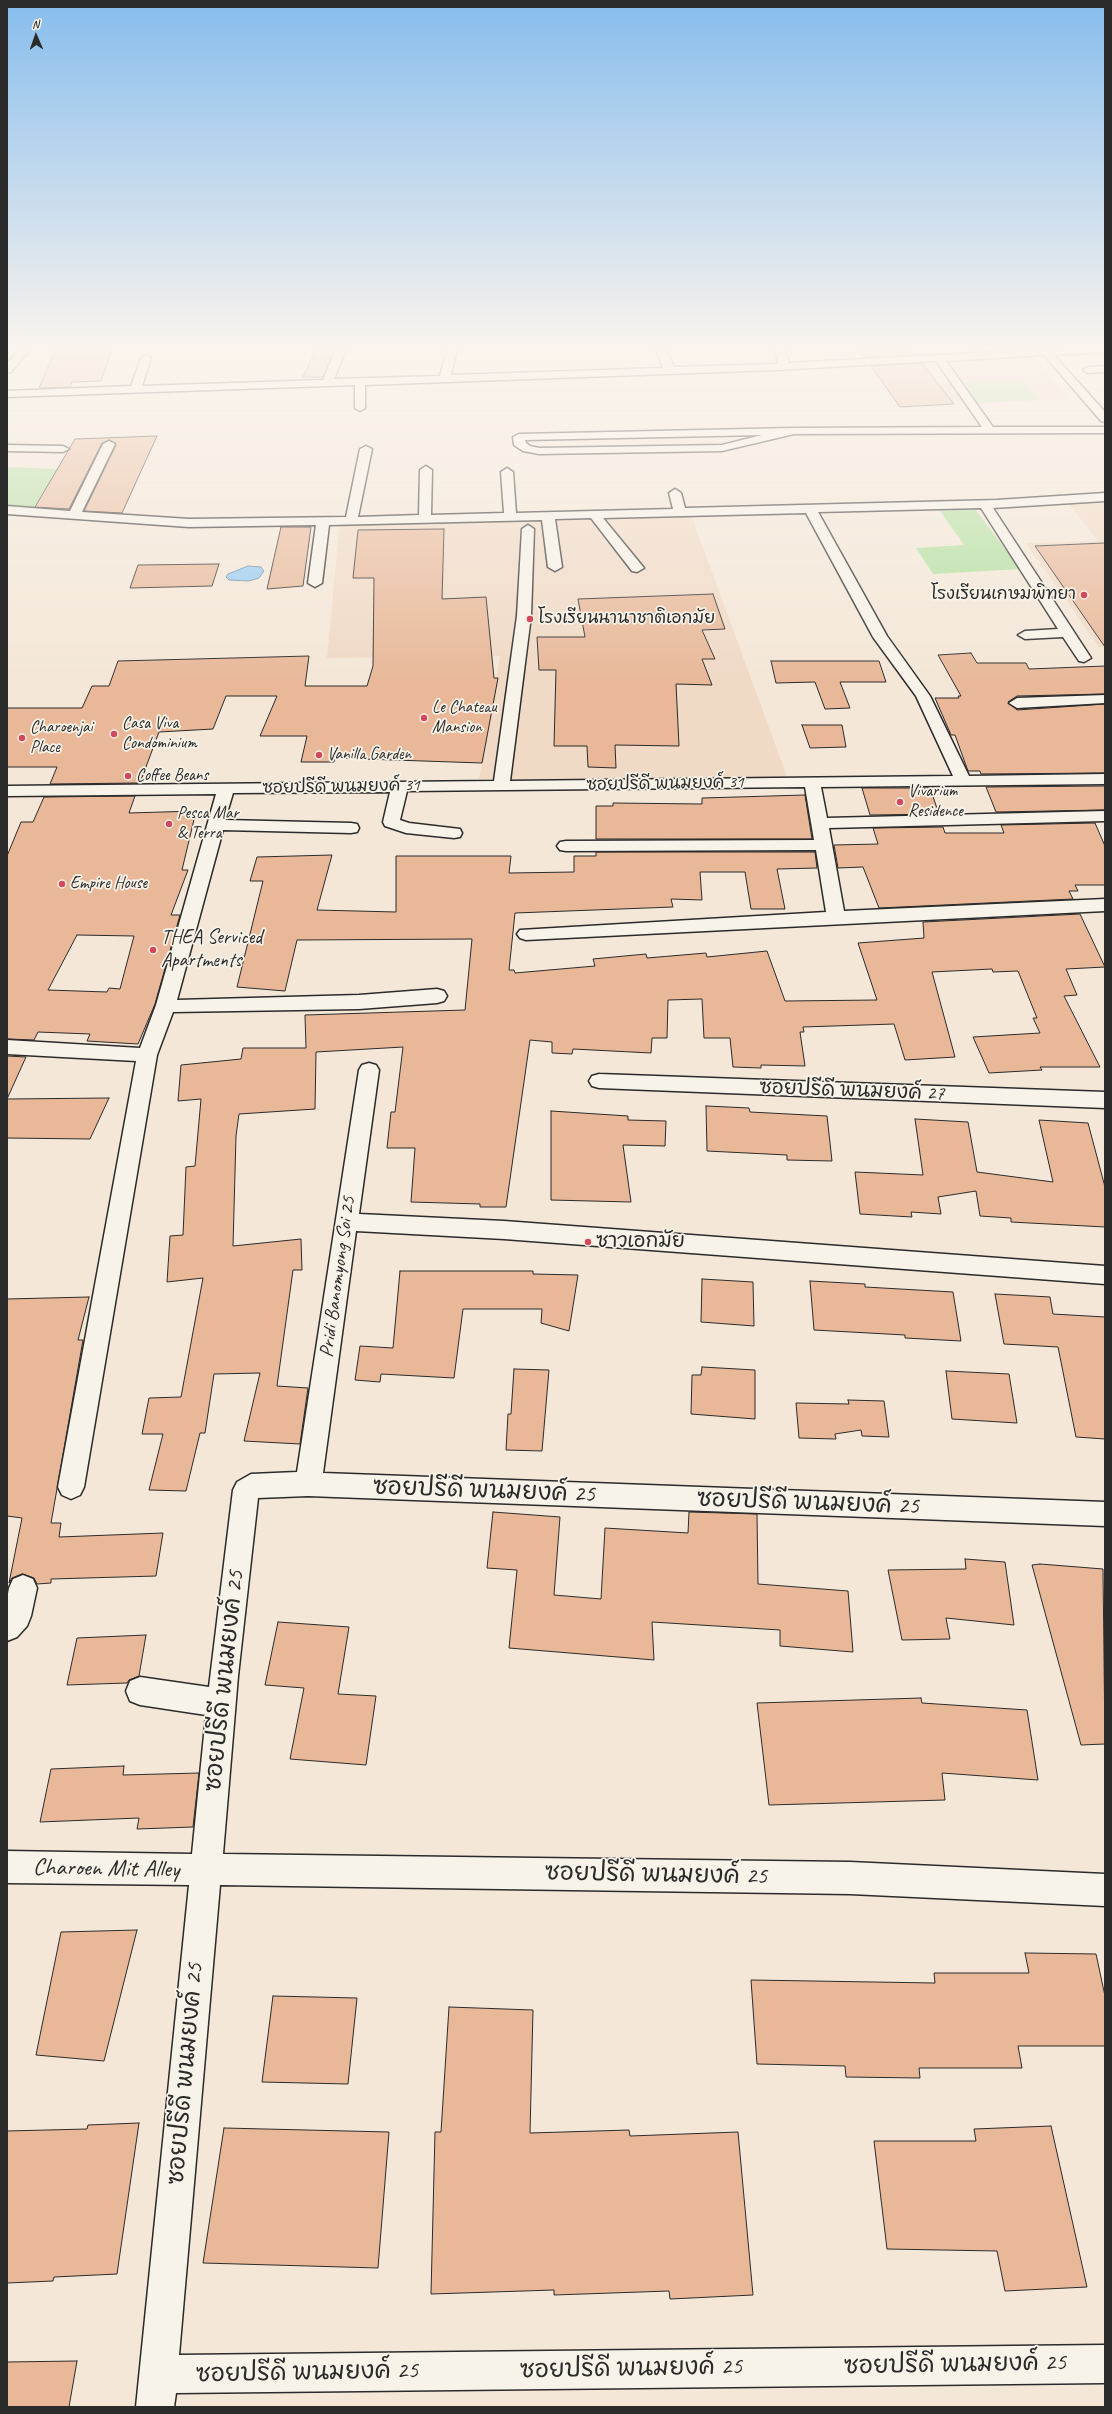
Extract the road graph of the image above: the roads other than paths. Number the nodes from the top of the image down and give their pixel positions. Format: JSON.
{"nodes":[{"id":1,"x":102,"y":458,"type":"edge"},
{"id":2,"x":364,"y":458,"type":"edge"},
{"id":3,"x":426,"y":470,"type":"dead end"},
{"id":4,"x":507,"y":472,"type":"dead end"},
{"id":5,"x":676,"y":493,"type":"dead end"},
{"id":6,"x":1105,"y":497,"type":"edge"},
{"id":7,"x":725,"y":498,"type":"dead end"},
{"id":8,"x":985,"y":505,"type":"junction"},
{"id":9,"x":7,"y":510,"type":"edge"},
{"id":10,"x":810,"y":510,"type":"junction"},
{"id":11,"x":730,"y":512,"type":"junction"},
{"id":12,"x":680,"y":513,"type":"junction"},
{"id":13,"x":75,"y":514,"type":"junction"},
{"id":14,"x":595,"y":515,"type":"junction"},
{"id":15,"x":548,"y":516,"type":"junction"},
{"id":16,"x":510,"y":517,"type":"junction"},
{"id":17,"x":425,"y":520,"type":"junction"},
{"id":18,"x":351,"y":521,"type":"junction"},
{"id":19,"x":323,"y":522,"type":"junction"},
{"id":20,"x":528,"y":529,"type":"dead end"},
{"id":21,"x":555,"y":567,"type":"dead end"},
{"id":22,"x":637,"y":568,"type":"dead end"},
{"id":23,"x":315,"y":583,"type":"dead end"},
{"id":24,"x":1067,"y":633,"type":"junction"},
{"id":25,"x":1025,"y":635,"type":"dead end"},
{"id":26,"x":1084,"y":658,"type":"dead end"},
{"id":27,"x":1105,"y":699,"type":"edge"},
{"id":28,"x":1017,"y":703,"type":"dead end"},
{"id":29,"x":1105,"y":779,"type":"edge"},
{"id":30,"x":963,"y":780,"type":"junction"},
{"id":31,"x":812,"y":782,"type":"junction"},
{"id":32,"x":400,"y":786,"type":"junction"},
{"id":33,"x":501,"y":786,"type":"junction"},
{"id":34,"x":226,"y":788,"type":"junction"},
{"id":35,"x":7,"y":791,"type":"edge"},
{"id":36,"x":1105,"y":816,"type":"edge"},
{"id":37,"x":819,"y":823,"type":"junction"},
{"id":38,"x":216,"y":825,"type":"junction"},
{"id":39,"x":351,"y":828,"type":"dead end"},
{"id":40,"x":454,"y":833,"type":"dead end"},
{"id":41,"x":824,"y":845,"type":"junction"},
{"id":42,"x":566,"y":846,"type":"dead end"},
{"id":43,"x":1105,"y":905,"type":"edge"},
{"id":44,"x":836,"y":917,"type":"junction"},
{"id":45,"x":526,"y":934,"type":"dead end"},
{"id":46,"x":438,"y":996,"type":"dead end"},
{"id":47,"x":166,"y":1005,"type":"junction"},
{"id":48,"x":7,"y":1047,"type":"edge"},
{"id":49,"x":147,"y":1056,"type":"junction"},
{"id":50,"x":369,"y":1070,"type":"dead end"},
{"id":51,"x":599,"y":1080,"type":"dead end"},
{"id":52,"x":1105,"y":1100,"type":"edge"},
{"id":53,"x":346,"y":1222,"type":"junction"},
{"id":54,"x":1105,"y":1275,"type":"edge"},
{"id":55,"x":308,"y":1484,"type":"junction"},
{"id":56,"x":71,"y":1487,"type":"dead end"},
{"id":57,"x":1105,"y":1514,"type":"edge"},
{"id":58,"x":23,"y":1588,"type":"dead end"},
{"id":59,"x":7,"y":1627,"type":"edge"},
{"id":60,"x":140,"y":1691,"type":"dead end"},
{"id":61,"x":222,"y":1703,"type":"junction"},
{"id":62,"x":7,"y":1867,"type":"edge"},
{"id":63,"x":206,"y":1870,"type":"junction"},
{"id":64,"x":1105,"y":1890,"type":"edge"},
{"id":65,"x":1105,"y":2364,"type":"edge"},
{"id":66,"x":156,"y":2391,"type":"edge"}],
"edges":[{"from":1,"to":13,"type":"street"},
{"from":2,"to":18,"type":"street"},
{"from":3,"to":17,"type":"street"},
{"from":4,"to":16,"type":"street"},
{"from":5,"to":12,"type":"street"},
{"from":6,"to":8,"type":"street"},
{"from":7,"to":11,"type":"street"},
{"from":8,"to":10,"type":"street"},
{"from":8,"to":24,"type":"street"},
{"from":9,"to":13,"type":"street"},
{"from":10,"to":11,"type":"street"},
{"from":10,"to":30,"type":"street"},
{"from":11,"to":12,"type":"street"},
{"from":12,"to":14,"type":"street"},
{"from":13,"to":19,"type":"street"},
{"from":14,"to":15,"type":"street"},
{"from":14,"to":22,"type":"street"},
{"from":15,"to":16,"type":"street"},
{"from":15,"to":21,"type":"street"},
{"from":16,"to":17,"type":"street"},
{"from":17,"to":18,"type":"street"},
{"from":18,"to":19,"type":"street"},
{"from":19,"to":23,"type":"street"},
{"from":20,"to":33,"type":"street"},
{"from":24,"to":25,"type":"street"},
{"from":24,"to":26,"type":"street"},
{"from":27,"to":28,"type":"street"},
{"from":29,"to":30,"type":"street","name":"ซอยปรีดี พนมยงค์ 31"},
{"from":30,"to":31,"type":"street","name":"ซอยปรีดี พนมยงค์ 31"},
{"from":31,"to":33,"type":"street","name":"ซอยปรีดี พนมยงค์ 31"},
{"from":31,"to":37,"type":"street"},
{"from":32,"to":33,"type":"street","name":"ซอยปรีดี พนมยงค์ 31"},
{"from":32,"to":34,"type":"street","name":"ซอยปรีดี พนมยงค์ 31"},
{"from":32,"to":40,"type":"street"},
{"from":34,"to":35,"type":"street","name":"ซอยปรีดี พนมยงค์ 31"},
{"from":34,"to":38,"type":"street"},
{"from":36,"to":37,"type":"street"},
{"from":37,"to":41,"type":"street"},
{"from":38,"to":39,"type":"street"},
{"from":38,"to":47,"type":"street"},
{"from":41,"to":42,"type":"street"},
{"from":41,"to":44,"type":"street"},
{"from":43,"to":44,"type":"street"},
{"from":44,"to":45,"type":"street"},
{"from":46,"to":47,"type":"street"},
{"from":47,"to":49,"type":"street"},
{"from":48,"to":49,"type":"street"},
{"from":49,"to":56,"type":"street"},
{"from":50,"to":53,"type":"street","name":"Pridi Banomyong Soi 25"},
{"from":51,"to":52,"type":"street","name":"ซอยปรีดี พนมยงค์ 27"},
{"from":53,"to":54,"type":"street"},
{"from":53,"to":55,"type":"street","name":"Pridi Banomyong Soi 25"},
{"from":55,"to":57,"type":"street","name":"ซอยปรีดี พนมยงค์ 25"},
{"from":55,"to":61,"type":"street","name":"ซอยปรีดี พนมยงค์ 25"},
{"from":58,"to":59,"type":"street"},
{"from":60,"to":61,"type":"street"},
{"from":61,"to":63,"type":"street","name":"ซอยปรีดี พนมยงค์ 25"},
{"from":62,"to":63,"type":"street","name":"Charoen Mit Alley"},
{"from":63,"to":64,"type":"street","name":"ซอยปรีดี พนมยงค์ 25"},
{"from":63,"to":66,"type":"street","name":"ซอยปรีดี พนมยงค์ 25"},
{"from":65,"to":66,"type":"street","name":"ซอยปรีดี พนมยงค์ 25"}]}
